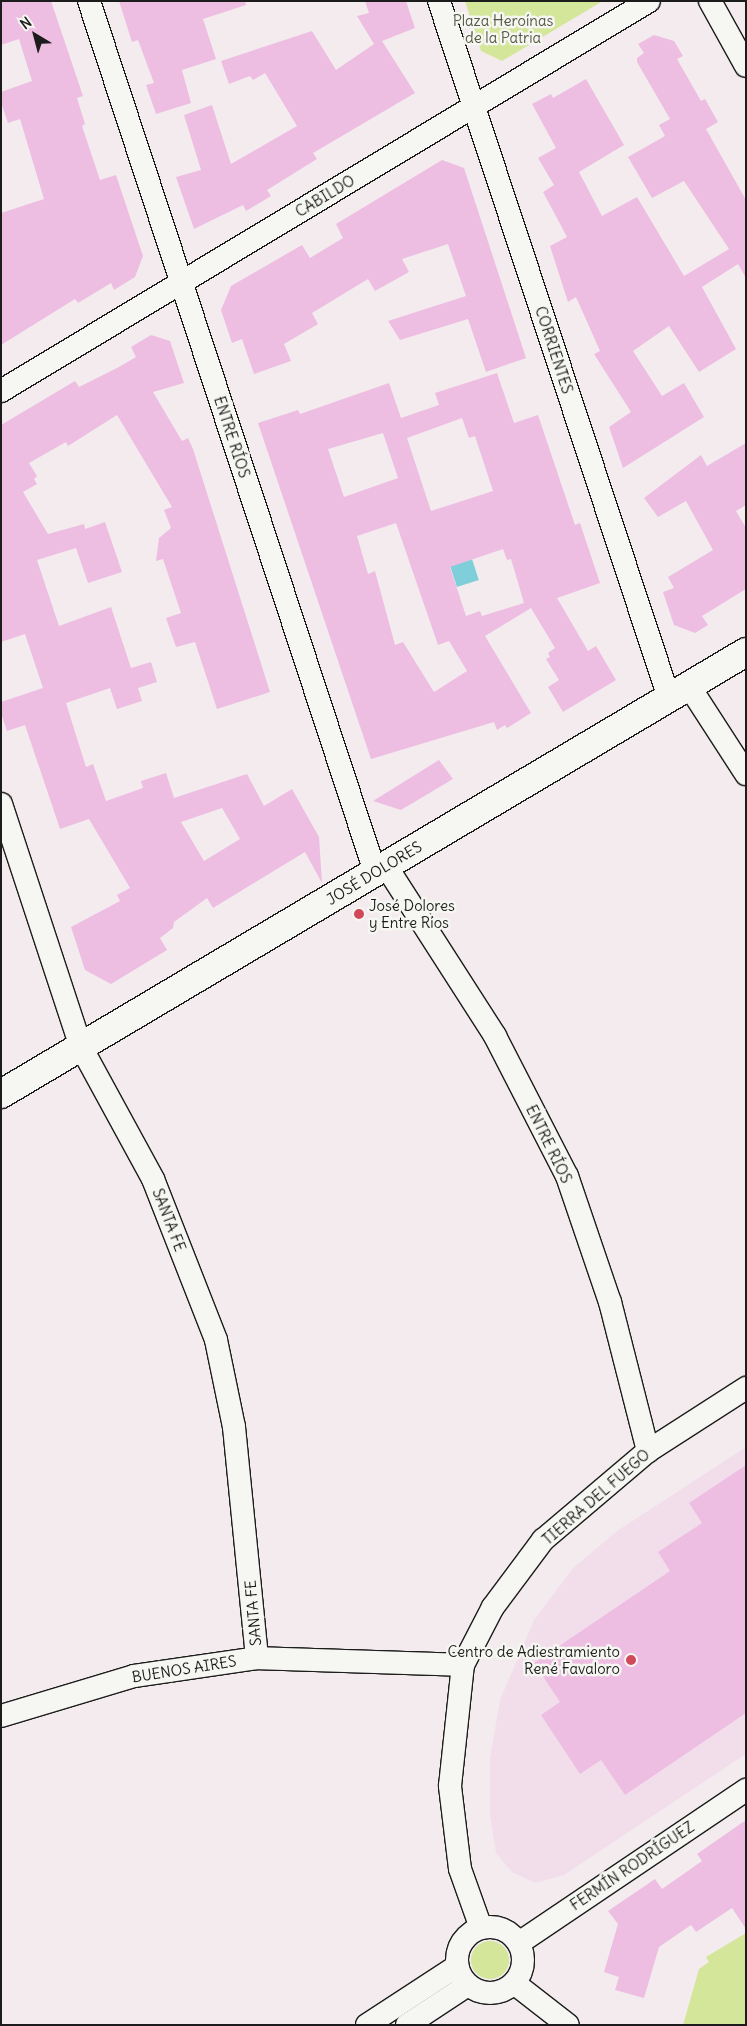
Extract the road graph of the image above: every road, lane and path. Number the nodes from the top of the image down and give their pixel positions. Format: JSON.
{"nodes":[{"id":1,"x":89,"y":1,"type":"edge"},
{"id":2,"x":440,"y":1,"type":"edge"},
{"id":3,"x":649,"y":1,"type":"edge"},
{"id":4,"x":710,"y":1,"type":"edge"},
{"id":5,"x":746,"y":66,"type":"edge"},
{"id":6,"x":474,"y":107,"type":"junction"},
{"id":7,"x":181,"y":283,"type":"junction"},
{"id":8,"x":1,"y":391,"type":"edge"},
{"id":9,"x":746,"y":652,"type":"edge"},
{"id":10,"x":679,"y":692,"type":"junction"},
{"id":11,"x":746,"y":774,"type":"edge"},
{"id":12,"x":1,"y":804,"type":"edge"},
{"id":13,"x":380,"y":869,"type":"junction"},
{"id":14,"x":82,"y":1047,"type":"junction"},
{"id":15,"x":1,"y":1094,"type":"edge"},
{"id":16,"x":746,"y":1388,"type":"edge"},
{"id":17,"x":648,"y":1451,"type":"junction"},
{"id":18,"x":257,"y":1658,"type":"junction"},
{"id":19,"x":463,"y":1665,"type":"junction"},
{"id":20,"x":1,"y":1716,"type":"edge"},
{"id":21,"x":746,"y":1790,"type":"edge"},
{"id":22,"x":481,"y":1928,"type":"junction"},
{"id":23,"x":519,"y":1943,"type":"junction"},
{"id":24,"x":463,"y":1975,"type":"junction"},
{"id":25,"x":514,"y":1984,"type":"junction"},
{"id":26,"x":368,"y":2025,"type":"edge"},
{"id":27,"x":407,"y":2025,"type":"edge"},
{"id":28,"x":568,"y":2025,"type":"edge"}],
"edges":[{"from":1,"to":7,"type":"street","name":"ENTRE RÍOS"},
{"from":2,"to":6,"type":"street","name":"CORRIENTES"},
{"from":3,"to":6,"type":"street","name":"CABILDO"},
{"from":4,"to":5,"type":"street"},
{"from":6,"to":7,"type":"street","name":"CABILDO"},
{"from":6,"to":10,"type":"street","name":"CORRIENTES"},
{"from":7,"to":8,"type":"street","name":"CABILDO"},
{"from":7,"to":13,"type":"street","name":"ENTRE RÍOS"},
{"from":9,"to":10,"type":"street","name":"JOSÉ DOLORES"},
{"from":10,"to":11,"type":"street","name":"CORRIENTES"},
{"from":10,"to":13,"type":"street","name":"JOSÉ DOLORES"},
{"from":12,"to":14,"type":"street","name":"SANTA FE"},
{"from":13,"to":14,"type":"street","name":"JOSÉ DOLORES"},
{"from":13,"to":17,"type":"street","name":"ENTRE RÍOS"},
{"from":14,"to":15,"type":"street","name":"JOSÉ DOLORES"},
{"from":14,"to":18,"type":"street","name":"SANTA FE"},
{"from":16,"to":17,"type":"street","name":"TIERRA DEL FUEGO"},
{"from":17,"to":19,"type":"street","name":"TIERRA DEL FUEGO"},
{"from":18,"to":19,"type":"street","name":"BUENOS AIRES"},
{"from":18,"to":20,"type":"street","name":"BUENOS AIRES"},
{"from":19,"to":22,"type":"street","name":"TIERRA DEL FUEGO"},
{"from":21,"to":23,"type":"street","name":"FERMÍN RODRÍGUEZ"},
{"from":22,"to":23,"type":"street"},
{"from":22,"to":24,"type":"street"},
{"from":23,"to":25,"type":"street"},
{"from":24,"to":25,"type":"street"},
{"from":24,"to":26,"type":"street"},
{"from":24,"to":27,"type":"street"},
{"from":25,"to":28,"type":"street"}]}
